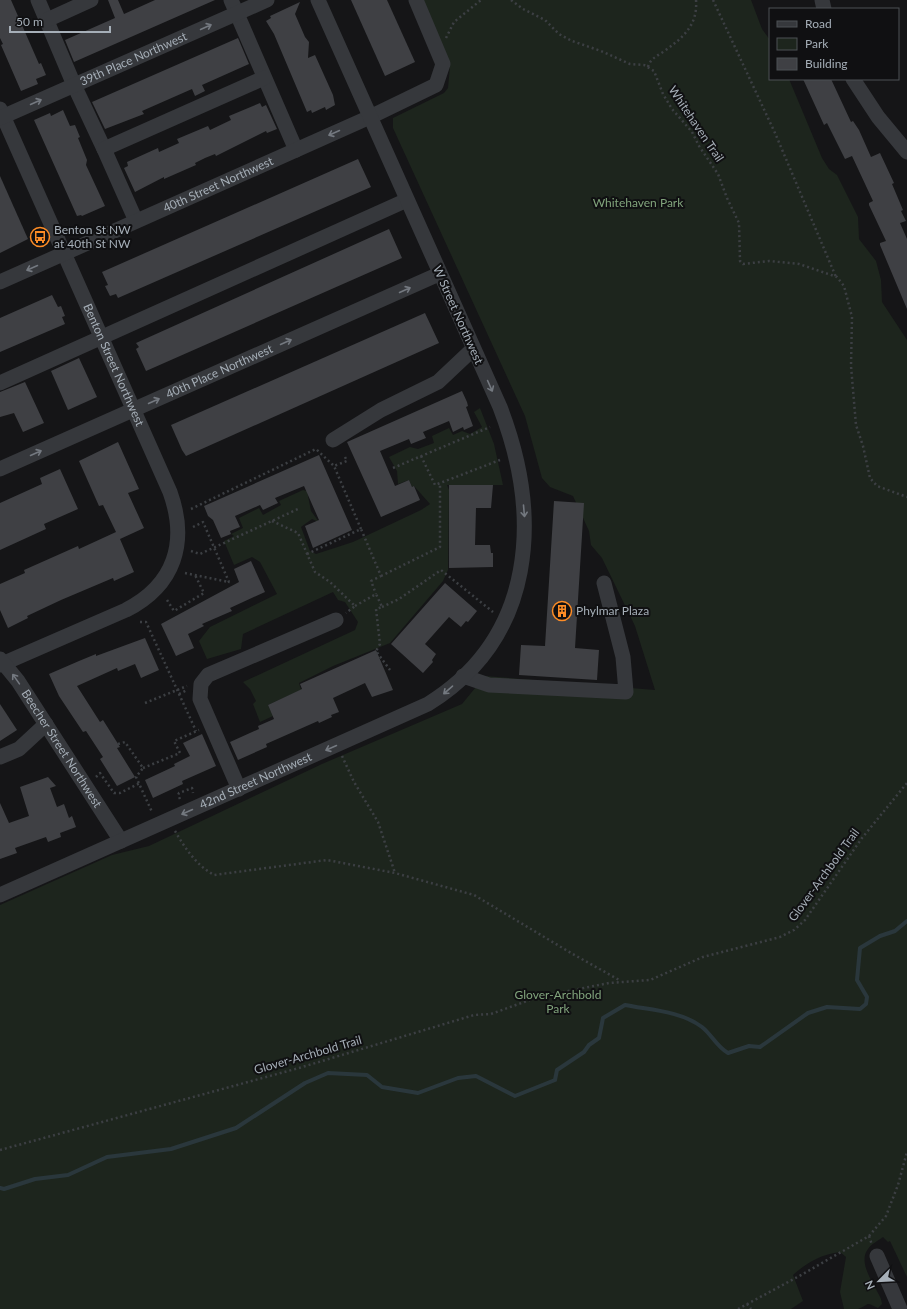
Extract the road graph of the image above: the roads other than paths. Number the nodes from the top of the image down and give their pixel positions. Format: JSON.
{"nodes":[{"id":1,"x":38,"y":0,"type":"edge"},
{"id":2,"x":91,"y":0,"type":"edge"},
{"id":3,"x":267,"y":0,"type":"edge"},
{"id":4,"x":318,"y":0,"type":"edge"},
{"id":5,"x":416,"y":0,"type":"edge"},
{"id":6,"x":234,"y":7,"type":"edge"},
{"id":7,"x":47,"y":20,"type":"junction"},
{"id":8,"x":264,"y":78,"type":"junction"},
{"id":9,"x":854,"y":80,"type":"edge"},
{"id":10,"x":74,"y":85,"type":"junction"},
{"id":11,"x":1,"y":115,"type":"edge"},
{"id":12,"x":370,"y":117,"type":"junction"},
{"id":13,"x":104,"y":149,"type":"junction"},
{"id":14,"x":296,"y":150,"type":"junction"},
{"id":15,"x":907,"y":152,"type":"edge"},
{"id":16,"x":407,"y":200,"type":"junction"},
{"id":17,"x":136,"y":221,"type":"junction"},
{"id":18,"x":64,"y":253,"type":"junction"},
{"id":19,"x":439,"y":274,"type":"junction"},
{"id":20,"x":0,"y":282,"type":"edge"},
{"id":21,"x":102,"y":338,"type":"junction"},
{"id":22,"x":473,"y":349,"type":"junction"},
{"id":23,"x":0,"y":383,"type":"edge"},
{"id":24,"x":134,"y":410,"type":"junction"},
{"id":25,"x":333,"y":440,"type":"dead end"},
{"id":26,"x":0,"y":469,"type":"edge"},
{"id":27,"x":604,"y":583,"type":"dead end"},
{"id":28,"x":336,"y":620,"type":"road end"},
{"id":29,"x":493,"y":641,"type":"joint"},
{"id":30,"x":1,"y":662,"type":"edge"},
{"id":31,"x":463,"y":676,"type":"junction"},
{"id":32,"x":46,"y":724,"type":"junction"},
{"id":33,"x":0,"y":757,"type":"edge"},
{"id":34,"x":239,"y":789,"type":"junction"},
{"id":35,"x":121,"y":841,"type":"junction"},
{"id":36,"x":0,"y":895,"type":"edge"},
{"id":37,"x":877,"y":1256,"type":"dead end"},
{"id":38,"x":900,"y":1309,"type":"edge"}],
"edges":[{"from":1,"to":7,"type":"street"},
{"from":2,"to":7,"type":"street"},
{"from":3,"to":6,"type":"street","name":"39th Place Northwest"},
{"from":4,"to":12,"type":"street","name":"W Street Northwest"},
{"from":5,"to":12,"type":"street","name":"40th Street Northwest"},
{"from":6,"to":8,"type":"street"},
{"from":10,"to":6,"type":"street","name":"39th Place Northwest","one_way":true},
{"from":7,"to":10,"type":"street"},
{"from":8,"to":13,"type":"street"},
{"from":8,"to":14,"type":"street"},
{"from":9,"to":15,"type":"street"},
{"from":11,"to":10,"type":"street","name":"39th Place Northwest","one_way":true},
{"from":10,"to":13,"type":"street"},
{"from":11,"to":18,"type":"street","name":"Benton Street Northwest"},
{"from":12,"to":14,"type":"street","name":"40th Street Northwest","one_way":true},
{"from":12,"to":16,"type":"street","name":"W Street Northwest"},
{"from":13,"to":17,"type":"street"},
{"from":14,"to":17,"type":"street","name":"40th Street Northwest"},
{"from":16,"to":19,"type":"street","name":"W Street Northwest"},
{"from":16,"to":21,"type":"street"},
{"from":17,"to":18,"type":"street","name":"40th Street Northwest"},
{"from":18,"to":20,"type":"street","name":"40th Street Northwest","one_way":true},
{"from":18,"to":21,"type":"street","name":"Benton Street Northwest"},
{"from":19,"to":22,"type":"street","name":"W Street Northwest"},
{"from":24,"to":19,"type":"street","name":"40th Place Northwest","one_way":true},
{"from":21,"to":23,"type":"street"},
{"from":21,"to":24,"type":"street","name":"Benton Street Northwest"},
{"from":22,"to":25,"type":"street"},
{"from":22,"to":29,"type":"street","name":"W Street Northwest","one_way":true},
{"from":26,"to":24,"type":"street","name":"40th Place Northwest","one_way":true},
{"from":24,"to":30,"type":"street","name":"Benton Street Northwest"},
{"from":27,"to":31,"type":"street"},
{"from":28,"to":34,"type":"street"},
{"from":29,"to":31,"type":"street","name":"42nd Street Northwest"},
{"from":32,"to":30,"type":"street","name":"Beecher Street Northwest","one_way":true},
{"from":31,"to":34,"type":"street","name":"42nd Street Northwest","one_way":true},
{"from":32,"to":33,"type":"street"},
{"from":32,"to":35,"type":"street","name":"Beecher Street Northwest"},
{"from":34,"to":35,"type":"street","name":"42nd Street Northwest","one_way":true},
{"from":35,"to":36,"type":"street","name":"42nd Street Northwest"},
{"from":37,"to":38,"type":"street"}]}
